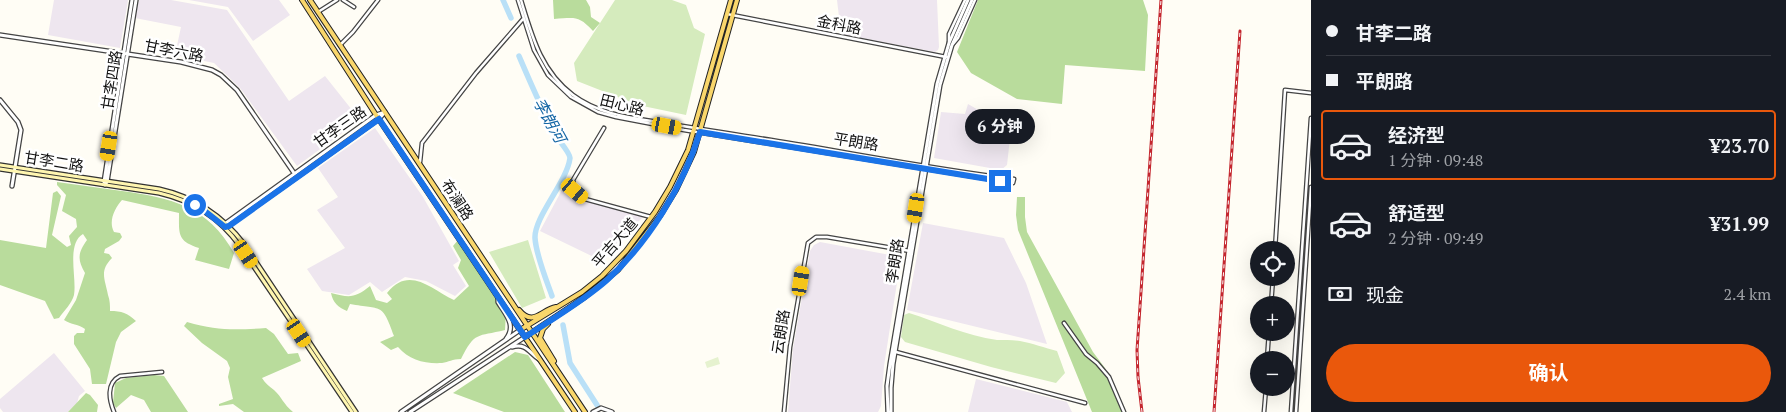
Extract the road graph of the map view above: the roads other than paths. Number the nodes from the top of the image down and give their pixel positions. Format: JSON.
{"nodes":[{"id":1,"x":134,"y":0,"type":"edge"},
{"id":2,"x":302,"y":0,"type":"edge"},
{"id":3,"x":310,"y":0,"type":"edge"},
{"id":4,"x":337,"y":0,"type":"edge"},
{"id":5,"x":343,"y":0,"type":"edge"},
{"id":6,"x":378,"y":0,"type":"edge"},
{"id":7,"x":519,"y":0,"type":"edge"},
{"id":8,"x":730,"y":0,"type":"edge"},
{"id":9,"x":737,"y":0,"type":"edge"},
{"id":10,"x":970,"y":0,"type":"edge"},
{"id":11,"x":354,"y":7,"type":"dead end"},
{"id":12,"x":318,"y":12,"type":"junction"},
{"id":13,"x":727,"y":14,"type":"junction"},
{"id":14,"x":733,"y":16,"type":"junction"},
{"id":15,"x":525,"y":18,"type":"junction"},
{"id":16,"x":0,"y":35,"type":"edge"},
{"id":17,"x":950,"y":44,"type":"junction"},
{"id":18,"x":340,"y":45,"type":"junction"},
{"id":19,"x":125,"y":54,"type":"junction"},
{"id":20,"x":946,"y":57,"type":"junction"},
{"id":21,"x":1311,"y":92,"type":"edge"},
{"id":22,"x":0,"y":100,"type":"edge"},
{"id":23,"x":385,"y":112,"type":"junction"},
{"id":24,"x":378,"y":117,"type":"junction"},
{"id":25,"x":1311,"y":118,"type":"edge"},
{"id":26,"x":604,"y":128,"type":"dead end"},
{"id":27,"x":694,"y":129,"type":"junction"},
{"id":28,"x":701,"y":130,"type":"junction"},
{"id":29,"x":420,"y":164,"type":"junction"},
{"id":30,"x":924,"y":166,"type":"junction"},
{"id":31,"x":0,"y":167,"type":"edge"},
{"id":32,"x":15,"y":169,"type":"junction"},
{"id":33,"x":294,"y":173,"type":"dead end"},
{"id":34,"x":1014,"y":181,"type":"dead end"},
{"id":35,"x":105,"y":183,"type":"junction"},
{"id":36,"x":12,"y":186,"type":"dead end"},
{"id":37,"x":1311,"y":187,"type":"edge"},
{"id":38,"x":651,"y":218,"type":"junction"},
{"id":39,"x":227,"y":225,"type":"junction"},
{"id":40,"x":1276,"y":241,"type":"edge"},
{"id":41,"x":910,"y":251,"type":"junction"},
{"id":42,"x":498,"y":297,"type":"junction"},
{"id":43,"x":511,"y":302,"type":"junction"},
{"id":44,"x":558,"y":307,"type":"junction"},
{"id":45,"x":559,"y":314,"type":"junction"},
{"id":46,"x":1064,"y":323,"type":"dead end"},
{"id":47,"x":527,"y":326,"type":"junction"},
{"id":48,"x":520,"y":330,"type":"junction"},
{"id":49,"x":531,"y":333,"type":"junction"},
{"id":50,"x":525,"y":337,"type":"junction"},
{"id":51,"x":498,"y":345,"type":"junction"},
{"id":52,"x":893,"y":351,"type":"junction"},
{"id":53,"x":498,"y":354,"type":"junction"},
{"id":54,"x":542,"y":361,"type":"junction"},
{"id":55,"x":556,"y":368,"type":"junction"},
{"id":56,"x":162,"y":372,"type":"dead end"},
{"id":57,"x":1265,"y":396,"type":"edge"},
{"id":58,"x":1086,"y":403,"type":"dead end"},
{"id":59,"x":114,"y":412,"type":"edge"},
{"id":60,"x":352,"y":412,"type":"edge"},
{"id":61,"x":356,"y":412,"type":"edge"},
{"id":62,"x":401,"y":412,"type":"edge"},
{"id":63,"x":410,"y":412,"type":"edge"},
{"id":64,"x":575,"y":412,"type":"edge"},
{"id":65,"x":585,"y":412,"type":"edge"},
{"id":66,"x":593,"y":412,"type":"edge"},
{"id":67,"x":612,"y":412,"type":"edge"},
{"id":68,"x":784,"y":412,"type":"edge"},
{"id":69,"x":888,"y":412,"type":"edge"},
{"id":70,"x":892,"y":412,"type":"edge"},
{"id":71,"x":1124,"y":412,"type":"edge"},
{"id":72,"x":1264,"y":412,"type":"edge"},
{"id":73,"x":1291,"y":412,"type":"edge"},
{"id":74,"x":1296,"y":412,"type":"edge"}],
"edges":[{"from":1,"to":19,"type":"street","name":"甘李四路"},
{"from":2,"to":24,"type":"main road","name":"布澜路"},
{"from":3,"to":12,"type":"main road","name":"布澜路"},
{"from":4,"to":12,"type":"street"},
{"from":5,"to":11,"type":"street"},
{"from":6,"to":18,"type":"street"},
{"from":7,"to":15,"type":"street","name":"田心路"},
{"from":8,"to":13,"type":"main road","name":"平吉大道"},
{"from":9,"to":14,"type":"main road","name":"平吉大道"},
{"from":10,"to":17,"type":"street","name":"李朗路"},
{"from":10,"to":17,"type":"street"},
{"from":10,"to":17,"type":"street"},
{"from":12,"to":18,"type":"main road","name":"布澜路"},
{"from":13,"to":14,"type":"street","name":"金科路"},
{"from":13,"to":27,"type":"main road","name":"平吉大道"},
{"from":14,"to":20,"type":"street","name":"金科路"},
{"from":14,"to":28,"type":"main road","name":"平吉大道"},
{"from":15,"to":27,"type":"street","name":"田心路"},
{"from":15,"to":29,"type":"street"},
{"from":16,"to":19,"type":"street","name":"甘李六路"},
{"from":17,"to":20,"type":"street","name":"李朗路"},
{"from":18,"to":23,"type":"main road","name":"布澜路"},
{"from":19,"to":33,"type":"street","name":"甘李六路"},
{"from":19,"to":35,"type":"street","name":"甘李四路"},
{"from":20,"to":30,"type":"street","name":"李朗路"},
{"from":21,"to":40,"type":"street"},
{"from":22,"to":32,"type":"street"},
{"from":23,"to":24,"type":"street","name":"甘李三路"},
{"from":23,"to":29,"type":"main road","name":"布澜路"},
{"from":24,"to":39,"type":"street","name":"甘李三路"},
{"from":24,"to":42,"type":"main road","name":"布澜路"},
{"from":25,"to":73,"type":"street"},
{"from":26,"to":38,"type":"street"},
{"from":27,"to":28,"type":"street","name":"平朗路"},
{"from":27,"to":38,"type":"main road","name":"平吉大道"},
{"from":28,"to":30,"type":"street","name":"平朗路"},
{"from":28,"to":45,"type":"main road","name":"平吉大道"},
{"from":29,"to":43,"type":"main road","name":"布澜路"},
{"from":30,"to":34,"type":"street","name":"平朗路"},
{"from":30,"to":41,"type":"street","name":"李朗路"},
{"from":31,"to":32,"type":"main road","name":"甘李二路"},
{"from":32,"to":35,"type":"main road","name":"甘李二路"},
{"from":32,"to":36,"type":"street"},
{"from":35,"to":39,"type":"main road","name":"甘李二路"},
{"from":37,"to":74,"type":"street"},
{"from":38,"to":44,"type":"main road","name":"平吉大道"},
{"from":39,"to":60,"type":"main road","name":"甘李二路"},
{"from":39,"to":61,"type":"main road","name":"甘李二路"},
{"from":41,"to":52,"type":"street","name":"李朗路"},
{"from":41,"to":68,"type":"street","name":"云朗路"},
{"from":42,"to":48,"type":"main road","name":"布澜路"},
{"from":42,"to":51,"type":"street"},
{"from":43,"to":44,"type":"main road"},
{"from":43,"to":47,"type":"main road","name":"布澜路"},
{"from":44,"to":47,"type":"main road","name":"平吉大道"},
{"from":45,"to":49,"type":"main road","name":"平吉大道"},
{"from":45,"to":55,"type":"main road"},
{"from":46,"to":71,"type":"street"},
{"from":47,"to":48,"type":"main road","name":"平吉大道"},
{"from":47,"to":49,"type":"main road","name":"布澜路"},
{"from":48,"to":50,"type":"main road","name":"布澜路"},
{"from":48,"to":51,"type":"street","name":"平吉大道"},
{"from":49,"to":50,"type":"main road","name":"平吉大道"},
{"from":49,"to":55,"type":"main road","name":"布澜路"},
{"from":50,"to":53,"type":"street","name":"平吉大道"},
{"from":50,"to":54,"type":"main road","name":"布澜路"},
{"from":51,"to":62,"type":"street","name":"平吉大道"},
{"from":52,"to":58,"type":"street"},
{"from":52,"to":69,"type":"street","name":"李朗路"},
{"from":52,"to":70,"type":"street","name":"李朗路"},
{"from":53,"to":54,"type":"street"},
{"from":53,"to":63,"type":"street","name":"平吉大道"},
{"from":54,"to":64,"type":"main road","name":"布澜路"},
{"from":55,"to":65,"type":"main road","name":"布澜路"},
{"from":56,"to":59,"type":"street"},
{"from":57,"to":72,"type":"street"},
{"from":66,"to":67,"type":"street"}]}
